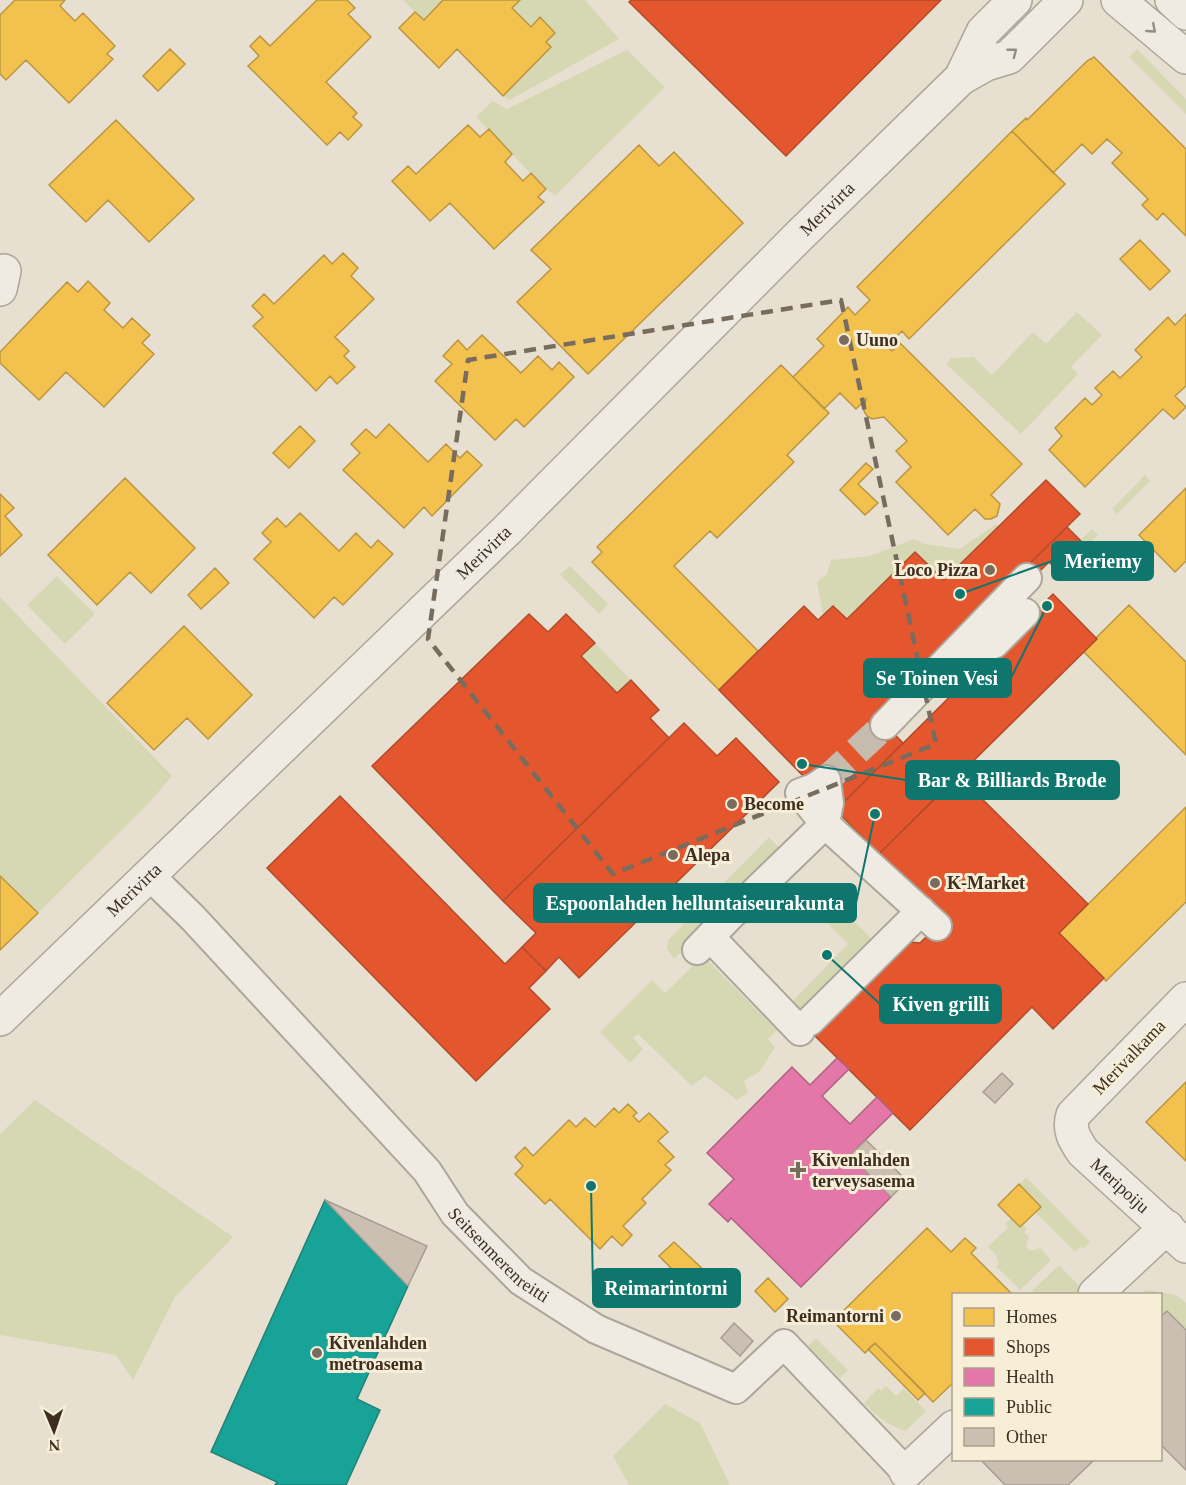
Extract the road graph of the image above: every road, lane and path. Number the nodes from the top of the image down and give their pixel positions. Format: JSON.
{"nodes":[{"id":1,"x":1015,"y":0,"type":"edge"},
{"id":2,"x":1066,"y":0,"type":"edge"},
{"id":3,"x":1118,"y":0,"type":"edge"},
{"id":4,"x":1172,"y":0,"type":"edge"},
{"id":5,"x":1186,"y":13,"type":"edge"},
{"id":6,"x":1186,"y":57,"type":"edge"},
{"id":7,"x":961,"y":78,"type":"junction"},
{"id":8,"x":1027,"y":578,"type":"dead end"},
{"id":9,"x":1025,"y":613,"type":"dead end"},
{"id":10,"x":959,"y":651,"type":"junction"},
{"id":11,"x":885,"y":725,"type":"tunnel mouth"},
{"id":12,"x":825,"y":824,"type":"junction"},
{"id":13,"x":148,"y":874,"type":"junction"},
{"id":14,"x":1186,"y":999,"type":"edge"},
{"id":15,"x":0,"y":1019,"type":"edge"},
{"id":16,"x":1073,"y":1115,"type":"joint"},
{"id":17,"x":1176,"y":1237,"type":"edge"},
{"id":18,"x":1096,"y":1293,"type":"edge"},
{"id":19,"x":952,"y":1429,"type":"edge"},
{"id":20,"x":906,"y":1472,"type":"joint"}],
"edges":[{"from":1,"to":7,"type":"street","name":"Merivirta"},
{"from":7,"to":2,"type":"street","name":"Merivirta","one_way":true},
{"from":3,"to":6,"type":"street","one_way":true},
{"from":4,"to":5,"type":"street"},
{"from":7,"to":13,"type":"street","name":"Merivirta"},
{"from":8,"to":10,"type":"street"},
{"from":9,"to":10,"type":"street"},
{"from":10,"to":11,"type":"street"},
{"from":12,"to":12,"type":"street"},
{"from":12,"to":12,"type":"street"},
{"from":13,"to":15,"type":"street","name":"Merivirta"},
{"from":13,"to":20,"type":"street","name":"Seitsenmerenreitti"},
{"from":14,"to":16,"type":"street","name":"Merivalkama"},
{"from":16,"to":17,"type":"street","name":"Meripoiju"},
{"from":17,"to":18,"type":"street"},
{"from":19,"to":20,"type":"street"}]}
